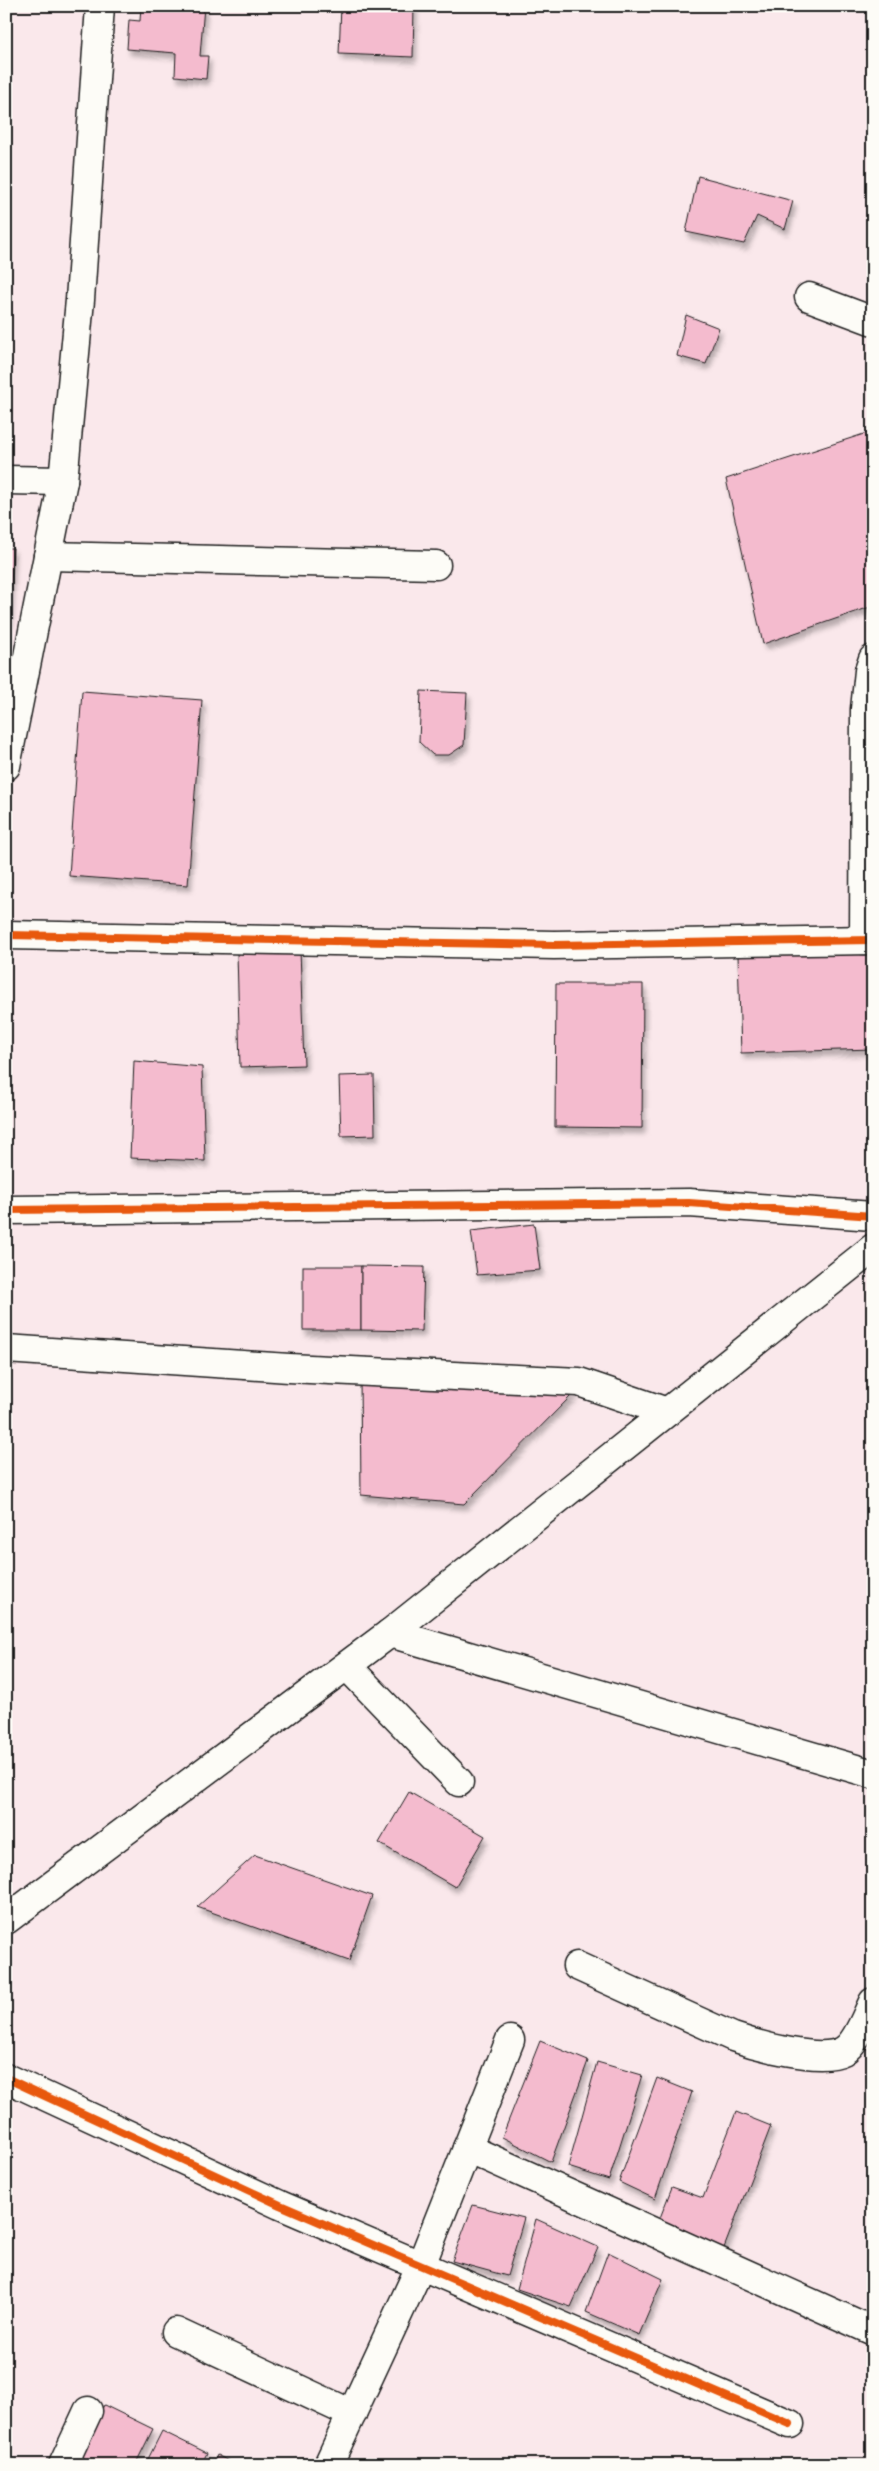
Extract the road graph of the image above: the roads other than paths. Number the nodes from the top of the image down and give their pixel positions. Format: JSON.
{"nodes":[{"id":1,"x":100,"y":6,"type":"edge"},
{"id":2,"x":809,"y":297,"type":"dead end"},
{"id":3,"x":873,"y":321,"type":"edge"},
{"id":4,"x":6,"y":480,"type":"edge"},
{"id":5,"x":63,"y":481,"type":"junction"},
{"id":6,"x":48,"y":556,"type":"junction"},
{"id":7,"x":436,"y":565,"type":"dead end"},
{"id":8,"x":873,"y":659,"type":"edge"},
{"id":9,"x":6,"y":766,"type":"edge"},
{"id":10,"x":6,"y":935,"type":"edge"},
{"id":11,"x":868,"y":940,"type":"edge"},
{"id":12,"x":6,"y":1210,"type":"edge"},
{"id":13,"x":873,"y":1216,"type":"edge"},
{"id":14,"x":873,"y":1248,"type":"edge"},
{"id":15,"x":6,"y":1349,"type":"edge"},
{"id":16,"x":667,"y":1412,"type":"junction"},
{"id":17,"x":390,"y":1633,"type":"junction"},
{"id":18,"x":347,"y":1666,"type":"junction"},
{"id":19,"x":873,"y":1774,"type":"edge"},
{"id":20,"x":458,"y":1782,"type":"dead end"},
{"id":21,"x":6,"y":1920,"type":"edge"},
{"id":22,"x":577,"y":1966,"type":"dead end"},
{"id":23,"x":873,"y":2002,"type":"edge"},
{"id":24,"x":510,"y":2040,"type":"dead end"},
{"id":25,"x":6,"y":2078,"type":"edge"},
{"id":26,"x":466,"y":2148,"type":"junction"},
{"id":27,"x":421,"y":2265,"type":"junction"},
{"id":28,"x":871,"y":2330,"type":"dead end"},
{"id":29,"x":176,"y":2332,"type":"dead end"},
{"id":30,"x":88,"y":2411,"type":"dead end"},
{"id":31,"x":352,"y":2414,"type":"junction"},
{"id":32,"x":790,"y":2424,"type":"dead end"},
{"id":33,"x":63,"y":2465,"type":"edge"},
{"id":34,"x":328,"y":2465,"type":"edge"}],
"edges":[{"from":1,"to":5,"type":"street"},
{"from":2,"to":3,"type":"street"},
{"from":4,"to":5,"type":"street"},
{"from":5,"to":6,"type":"street"},
{"from":6,"to":7,"type":"street"},
{"from":6,"to":9,"type":"street"},
{"from":8,"to":11,"type":"street"},
{"from":10,"to":11,"type":"street"},
{"from":12,"to":13,"type":"street"},
{"from":14,"to":16,"type":"street"},
{"from":15,"to":16,"type":"street"},
{"from":16,"to":17,"type":"street"},
{"from":17,"to":18,"type":"street"},
{"from":17,"to":19,"type":"street"},
{"from":18,"to":20,"type":"street"},
{"from":18,"to":21,"type":"street"},
{"from":22,"to":23,"type":"street"},
{"from":24,"to":26,"type":"street"},
{"from":25,"to":27,"type":"street"},
{"from":26,"to":27,"type":"street"},
{"from":26,"to":28,"type":"street"},
{"from":27,"to":31,"type":"street"},
{"from":27,"to":32,"type":"street"},
{"from":29,"to":31,"type":"street"},
{"from":30,"to":33,"type":"street"},
{"from":31,"to":34,"type":"street"}]}
